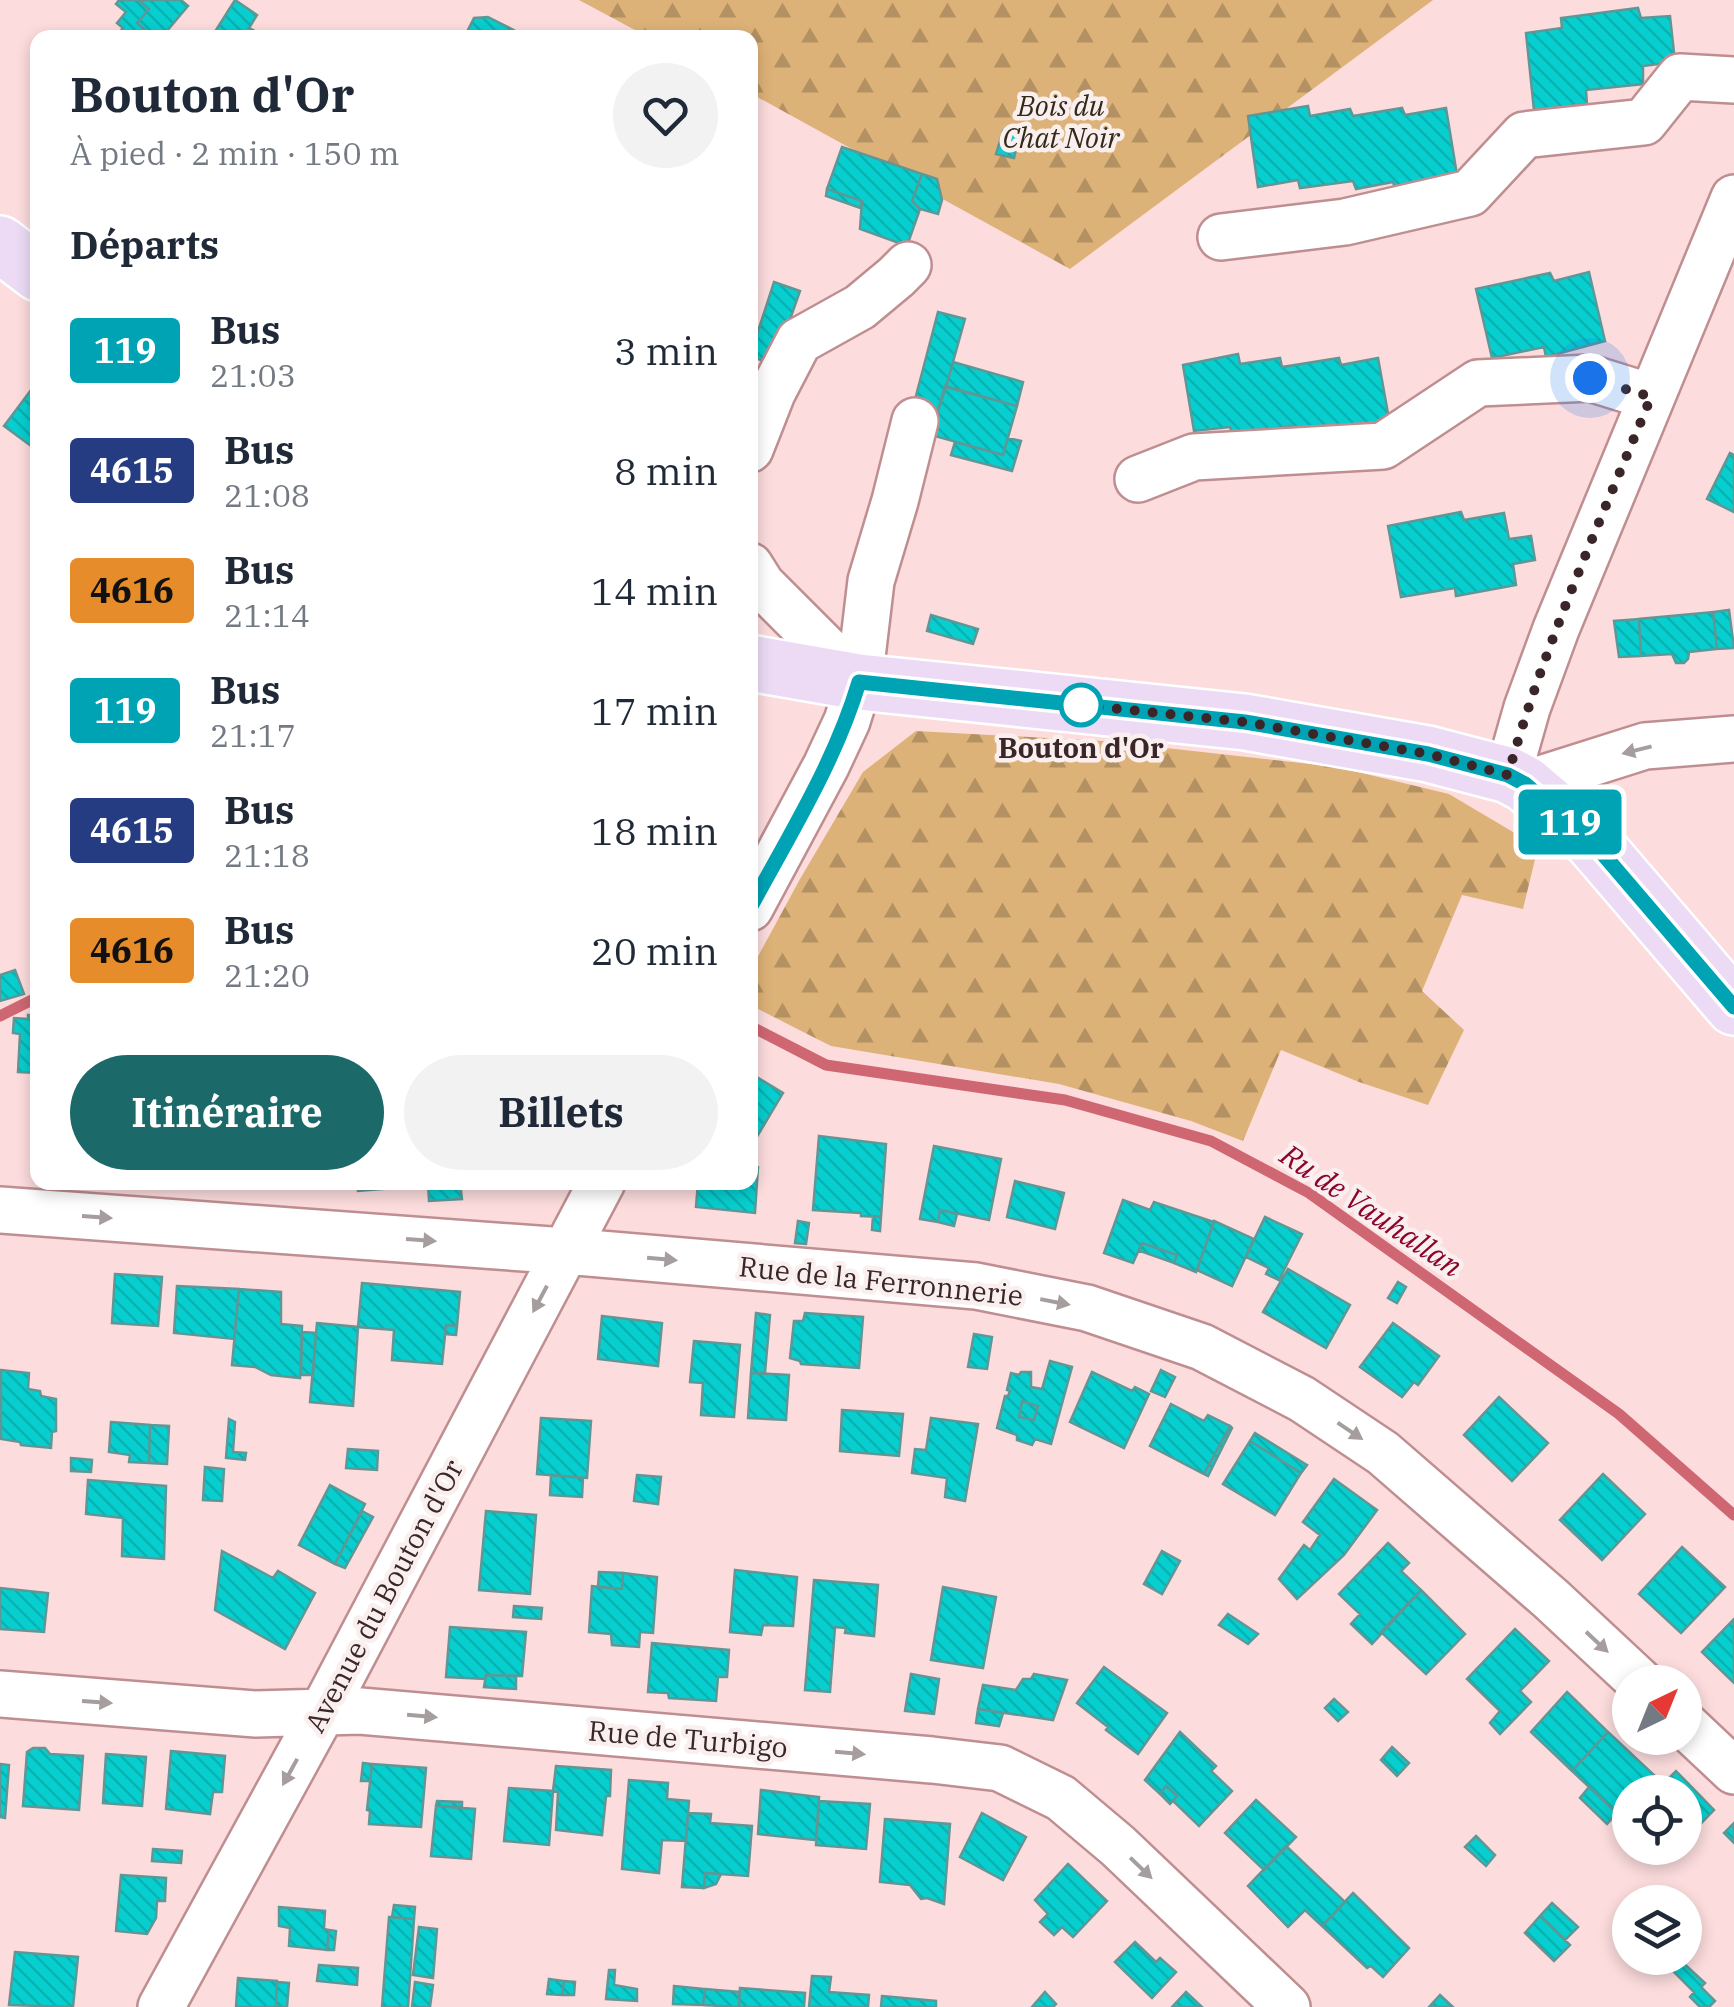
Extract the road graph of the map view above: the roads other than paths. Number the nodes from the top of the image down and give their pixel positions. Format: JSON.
{"nodes":[{"id":1,"x":1734,"y":80,"type":"edge"},
{"id":2,"x":1734,"y":198,"type":"edge"},
{"id":3,"x":1221,"y":237,"type":"dead end"},
{"id":4,"x":0,"y":244,"type":"edge"},
{"id":5,"x":908,"y":265,"type":"dead end"},
{"id":6,"x":30,"y":267,"type":"edge"},
{"id":7,"x":1651,"y":397,"type":"junction"},
{"id":8,"x":915,"y":421,"type":"dead end"},
{"id":9,"x":758,"y":429,"type":"edge"},
{"id":10,"x":1138,"y":479,"type":"dead end"},
{"id":11,"x":758,"y":579,"type":"edge"},
{"id":12,"x":758,"y":665,"type":"edge"},
{"id":13,"x":859,"y":682,"type":"junction"},
{"id":14,"x":1734,"y":740,"type":"edge"},
{"id":15,"x":1516,"y":779,"type":"junction"},
{"id":16,"x":758,"y":893,"type":"edge"},
{"id":17,"x":1734,"y":1007,"type":"edge"},
{"id":18,"x":598,"y":1190,"type":"edge"},
{"id":19,"x":0,"y":1210,"type":"edge"},
{"id":20,"x":565,"y":1251,"type":"junction"},
{"id":21,"x":1622,"y":1665,"type":"edge"},
{"id":22,"x":0,"y":1694,"type":"edge"},
{"id":23,"x":322,"y":1713,"type":"junction"},
{"id":24,"x":1702,"y":1741,"type":"edge"},
{"id":25,"x":1734,"y":1771,"type":"edge"},
{"id":26,"x":161,"y":2007,"type":"edge"},
{"id":27,"x":1287,"y":2007,"type":"edge"}],
"edges":[{"from":1,"to":3,"type":"street"},
{"from":2,"to":7,"type":"street"},
{"from":4,"to":6,"type":"main road"},
{"from":5,"to":9,"type":"street"},
{"from":7,"to":10,"type":"street"},
{"from":7,"to":15,"type":"street"},
{"from":8,"to":13,"type":"street"},
{"from":11,"to":13,"type":"street"},
{"from":12,"to":13,"type":"main road"},
{"from":13,"to":15,"type":"main road"},
{"from":13,"to":16,"type":"street"},
{"from":14,"to":15,"type":"street","one_way":true},
{"from":15,"to":17,"type":"main road"},
{"from":18,"to":20,"type":"street","name":"Avenue du Bouton d'Or"},
{"from":19,"to":20,"type":"street","name":"Rue de la Ferronnerie","one_way":true},
{"from":20,"to":21,"type":"street","name":"Rue de la Ferronnerie","one_way":true},
{"from":20,"to":23,"type":"street","name":"Avenue du Bouton d'Or","one_way":true},
{"from":22,"to":23,"type":"street","name":"Rue de Turbigo","one_way":true},
{"from":23,"to":26,"type":"street","name":"Avenue du Bouton d'Or","one_way":true},
{"from":23,"to":27,"type":"street","name":"Rue de Turbigo","one_way":true},
{"from":24,"to":25,"type":"street"}]}
